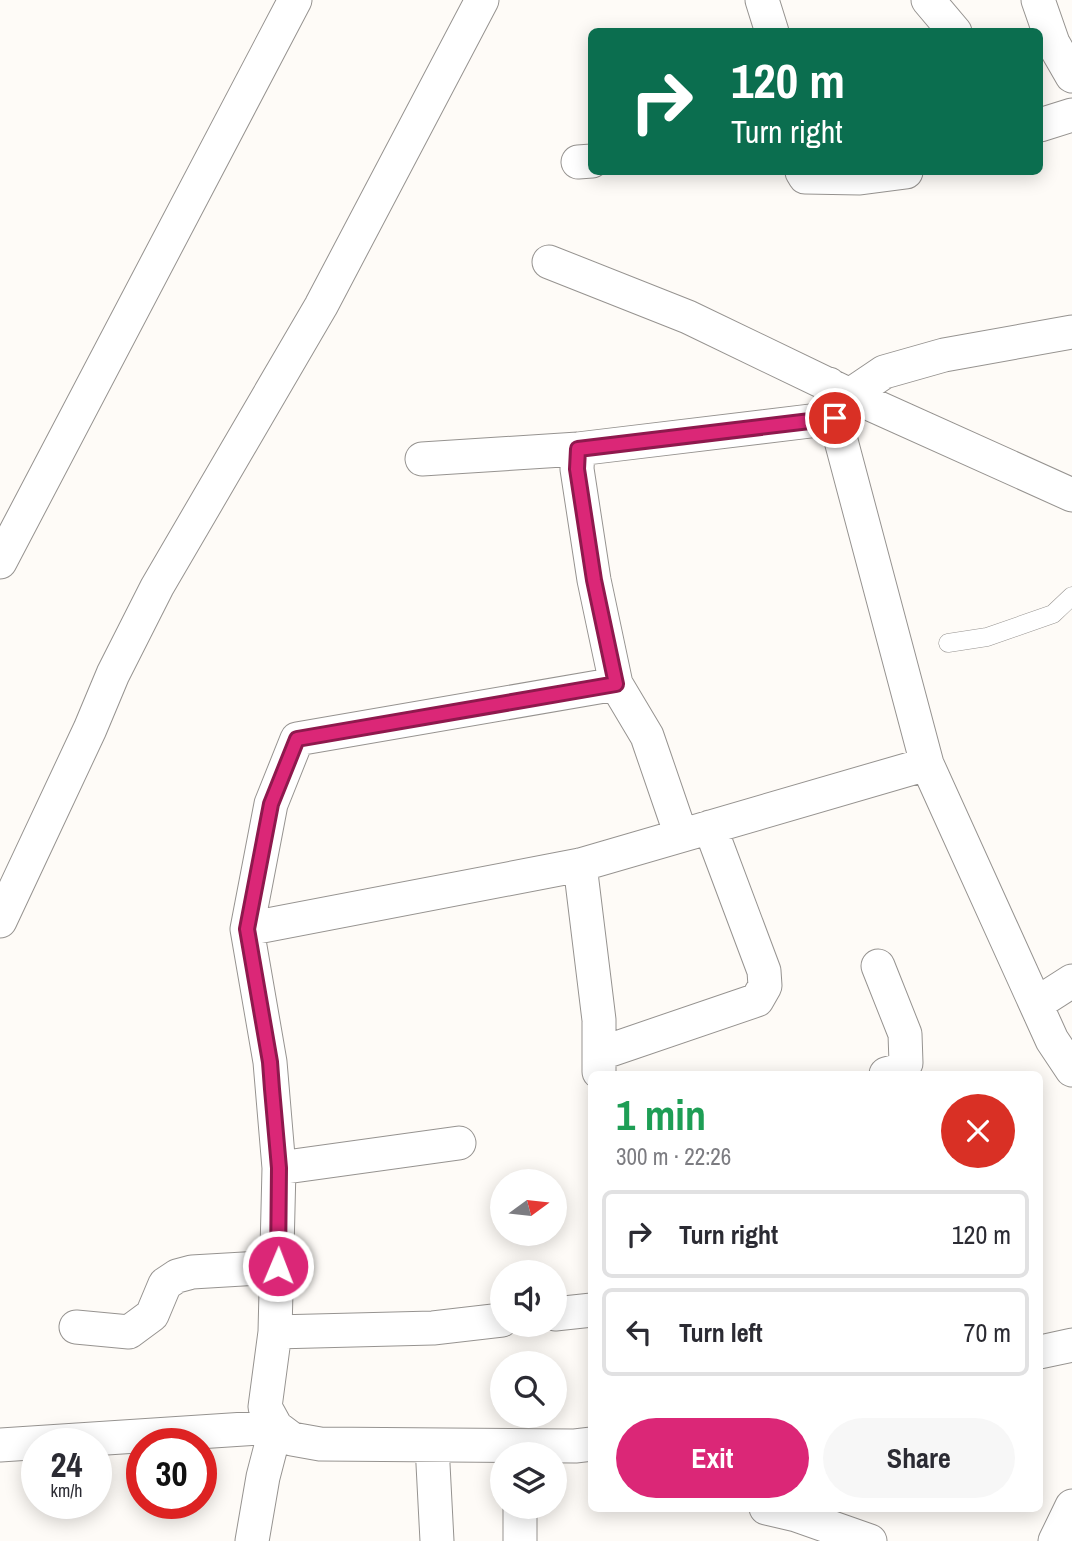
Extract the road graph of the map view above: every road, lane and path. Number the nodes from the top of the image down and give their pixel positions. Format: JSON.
{"nodes":[{"id":1,"x":295,"y":0,"type":"edge"},
{"id":2,"x":482,"y":0,"type":"edge"},
{"id":3,"x":762,"y":0,"type":"edge"},
{"id":4,"x":928,"y":0,"type":"edge"},
{"id":5,"x":1038,"y":0,"type":"edge"},
{"id":6,"x":771,"y":28,"type":"edge"},
{"id":7,"x":952,"y":28,"type":"edge"},
{"id":8,"x":1055,"y":45,"type":"edge"},
{"id":9,"x":1072,"y":76,"type":"edge"},
{"id":10,"x":1072,"y":115,"type":"edge"},
{"id":11,"x":1043,"y":124,"type":"edge"},
{"id":12,"x":804,"y":175,"type":"edge"},
{"id":13,"x":883,"y":175,"type":"edge"},
{"id":14,"x":550,"y":262,"type":"dead end"},
{"id":15,"x":1072,"y":332,"type":"edge"},
{"id":16,"x":838,"y":399,"type":"junction"},
{"id":17,"x":578,"y":449,"type":"junction"},
{"id":18,"x":422,"y":459,"type":"dead end"},
{"id":19,"x":1072,"y":495,"type":"edge"},
{"id":20,"x":0,"y":562,"type":"edge"},
{"id":21,"x":1072,"y":596,"type":"edge"},
{"id":22,"x":948,"y":643,"type":"dead end"},
{"id":23,"x":616,"y":684,"type":"junction"},
{"id":24,"x":927,"y":764,"type":"junction"},
{"id":25,"x":695,"y":831,"type":"junction"},
{"id":26,"x":580,"y":866,"type":"junction"},
{"id":27,"x":0,"y":921,"type":"edge"},
{"id":28,"x":247,"y":929,"type":"junction"},
{"id":29,"x":878,"y":966,"type":"dead end"},
{"id":30,"x":1072,"y":981,"type":"edge"},
{"id":31,"x":1036,"y":1004,"type":"junction"},
{"id":32,"x":599,"y":1064,"type":"edge"},
{"id":33,"x":1072,"y":1070,"type":"edge"},
{"id":34,"x":897,"y":1071,"type":"edge"},
{"id":35,"x":458,"y":1143,"type":"dead end"},
{"id":36,"x":279,"y":1168,"type":"junction"},
{"id":37,"x":278,"y":1266,"type":"junction"},
{"id":38,"x":588,"y":1310,"type":"edge"},
{"id":39,"x":567,"y":1313,"type":"edge"},
{"id":40,"x":490,"y":1321,"type":"edge"},
{"id":41,"x":76,"y":1327,"type":"dead end"},
{"id":42,"x":275,"y":1332,"type":"junction"},
{"id":43,"x":1072,"y":1345,"type":"edge"},
{"id":44,"x":1043,"y":1351,"type":"edge"},
{"id":45,"x":276,"y":1427,"type":"junction"},
{"id":46,"x":588,"y":1444,"type":"edge"},
{"id":47,"x":0,"y":1445,"type":"edge"},
{"id":48,"x":432,"y":1445,"type":"junction"},
{"id":49,"x":567,"y":1446,"type":"edge"},
{"id":50,"x":490,"y":1448,"type":"edge"},
{"id":51,"x":1072,"y":1506,"type":"edge"},
{"id":52,"x":783,"y":1512,"type":"edge"},
{"id":53,"x":520,"y":1519,"type":"edge"},
{"id":54,"x":252,"y":1541,"type":"edge"},
{"id":55,"x":437,"y":1541,"type":"edge"},
{"id":56,"x":520,"y":1541,"type":"edge"},
{"id":57,"x":870,"y":1541,"type":"edge"},
{"id":58,"x":1055,"y":1541,"type":"edge"}],
"edges":[{"from":1,"to":20,"type":"street"},
{"from":2,"to":27,"type":"street"},
{"from":3,"to":6,"type":"street"},
{"from":4,"to":7,"type":"street"},
{"from":5,"to":8,"type":"street"},
{"from":8,"to":9,"type":"street"},
{"from":10,"to":11,"type":"street"},
{"from":12,"to":13,"type":"street"},
{"from":14,"to":16,"type":"street"},
{"from":15,"to":16,"type":"street"},
{"from":16,"to":17,"type":"street"},
{"from":16,"to":19,"type":"street"},
{"from":16,"to":24,"type":"street"},
{"from":17,"to":18,"type":"street"},
{"from":17,"to":23,"type":"street"},
{"from":21,"to":22,"type":"lane"},
{"from":23,"to":25,"type":"street"},
{"from":23,"to":28,"type":"street"},
{"from":24,"to":25,"type":"street"},
{"from":24,"to":31,"type":"street"},
{"from":25,"to":26,"type":"street"},
{"from":25,"to":32,"type":"street"},
{"from":26,"to":28,"type":"street"},
{"from":26,"to":32,"type":"street"},
{"from":28,"to":36,"type":"street"},
{"from":29,"to":34,"type":"street"},
{"from":30,"to":31,"type":"street"},
{"from":31,"to":33,"type":"street"},
{"from":35,"to":36,"type":"street"},
{"from":36,"to":37,"type":"street"},
{"from":37,"to":41,"type":"street"},
{"from":37,"to":42,"type":"street"},
{"from":38,"to":39,"type":"street"},
{"from":40,"to":42,"type":"street"},
{"from":42,"to":45,"type":"street"},
{"from":43,"to":44,"type":"street"},
{"from":45,"to":47,"type":"street"},
{"from":45,"to":48,"type":"street"},
{"from":45,"to":54,"type":"street"},
{"from":46,"to":49,"type":"street"},
{"from":48,"to":50,"type":"street"},
{"from":48,"to":55,"type":"street"},
{"from":51,"to":58,"type":"street"},
{"from":52,"to":57,"type":"street"},
{"from":53,"to":56,"type":"street"}]}
